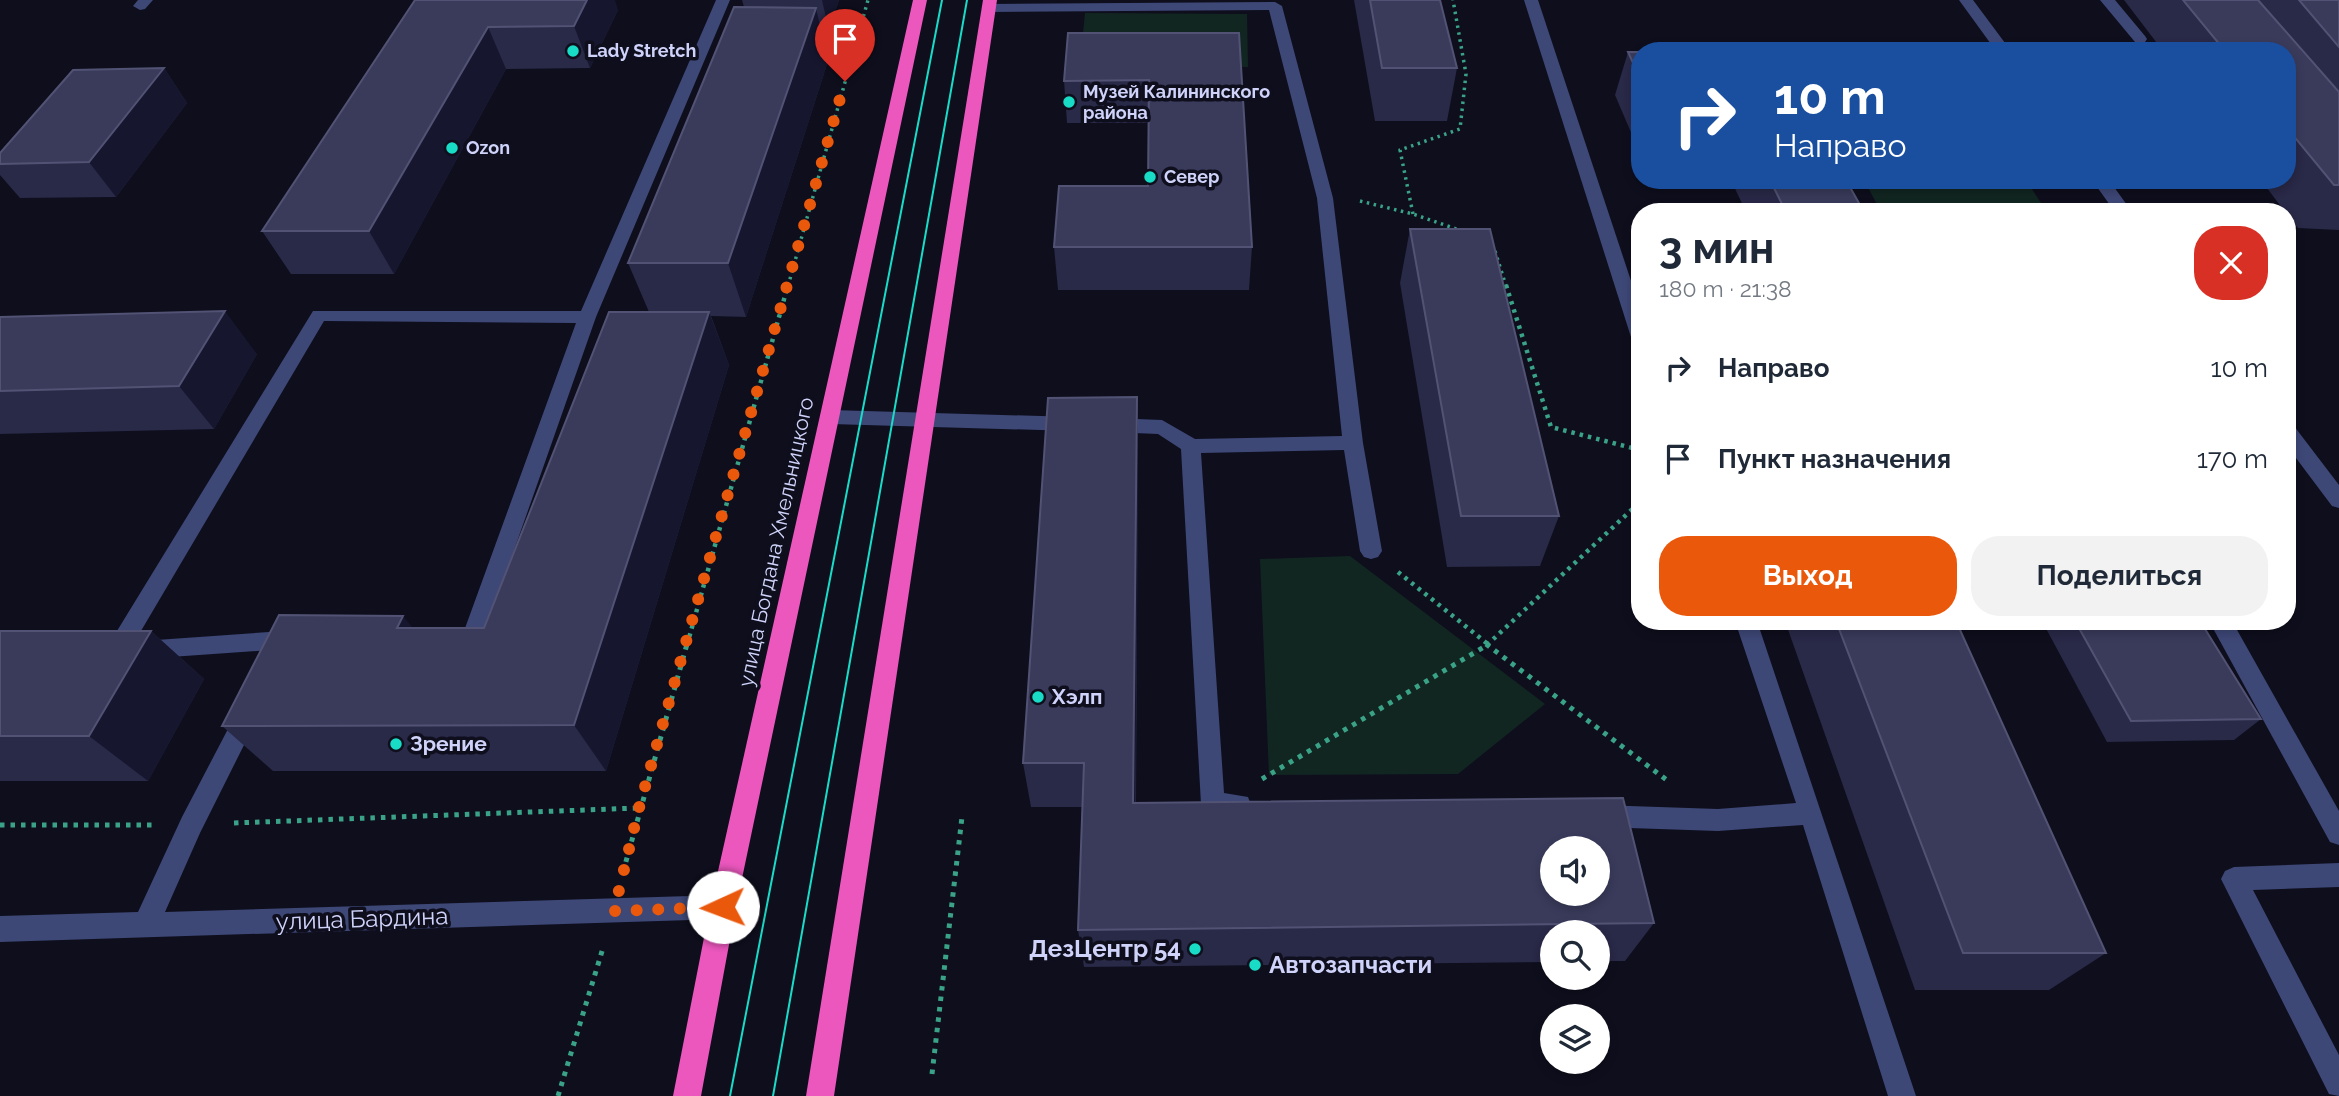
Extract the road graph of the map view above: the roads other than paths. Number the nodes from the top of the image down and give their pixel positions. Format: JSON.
{"nodes":[{"id":1,"x":723,"y":0,"type":"edge"},
{"id":2,"x":920,"y":0,"type":"edge"},
{"id":3,"x":1531,"y":0,"type":"edge"},
{"id":4,"x":1966,"y":0,"type":"edge"},
{"id":5,"x":2107,"y":0,"type":"edge"},
{"id":6,"x":1200,"y":3,"type":"edge"},
{"id":7,"x":989,"y":4,"type":"edge"},
{"id":8,"x":2140,"y":39,"type":"dead end"},
{"id":9,"x":1997,"y":42,"type":"edge"},
{"id":10,"x":1631,"y":309,"type":"edge"},
{"id":11,"x":587,"y":317,"type":"junction"},
{"id":12,"x":831,"y":417,"type":"junction"},
{"id":13,"x":923,"y":419,"type":"junction"},
{"id":14,"x":2296,"y":442,"type":"edge"},
{"id":15,"x":1353,"y":443,"type":"junction"},
{"id":16,"x":1191,"y":446,"type":"junction"},
{"id":17,"x":2339,"y":500,"type":"edge"},
{"id":18,"x":1371,"y":551,"type":"road end"},
{"id":19,"x":1749,"y":630,"type":"edge"},
{"id":20,"x":2225,"y":630,"type":"edge"},
{"id":21,"x":445,"y":640,"type":"edge"},
{"id":22,"x":91,"y":651,"type":"edge"},
{"id":23,"x":117,"y":651,"type":"junction"},
{"id":24,"x":272,"y":665,"type":"edge"},
{"id":25,"x":259,"y":690,"type":"edge"},
{"id":26,"x":1254,"y":805,"type":"edge"},
{"id":27,"x":1811,"y":813,"type":"junction"},
{"id":28,"x":1582,"y":815,"type":"edge"},
{"id":29,"x":2339,"y":834,"type":"edge"},
{"id":30,"x":2339,"y":875,"type":"edge"},
{"id":31,"x":723,"y":907,"type":"junction"},
{"id":32,"x":145,"y":926,"type":"junction"},
{"id":33,"x":0,"y":929,"type":"edge"},
{"id":34,"x":2339,"y":1084,"type":"edge"},
{"id":35,"x":687,"y":1096,"type":"edge"},
{"id":36,"x":820,"y":1096,"type":"edge"},
{"id":37,"x":1902,"y":1096,"type":"edge"}],
"edges":[{"from":1,"to":11,"type":"street"},
{"from":2,"to":12,"type":"highway","name":"улица Богдана Хмельницкого"},
{"from":3,"to":10,"type":"street"},
{"from":4,"to":9,"type":"street"},
{"from":5,"to":8,"type":"street"},
{"from":6,"to":7,"type":"street"},
{"from":6,"to":15,"type":"street"},
{"from":7,"to":13,"type":"highway"},
{"from":11,"to":21,"type":"street"},
{"from":11,"to":23,"type":"street"},
{"from":12,"to":13,"type":"street"},
{"from":12,"to":31,"type":"highway","name":"улица Богдана Хмельницкого"},
{"from":13,"to":16,"type":"street"},
{"from":13,"to":36,"type":"highway"},
{"from":14,"to":17,"type":"street"},
{"from":15,"to":16,"type":"street"},
{"from":15,"to":18,"type":"street"},
{"from":16,"to":26,"type":"street"},
{"from":19,"to":27,"type":"street"},
{"from":20,"to":29,"type":"street"},
{"from":22,"to":23,"type":"street"},
{"from":23,"to":24,"type":"street"},
{"from":25,"to":32,"type":"street"},
{"from":27,"to":28,"type":"street"},
{"from":27,"to":37,"type":"street"},
{"from":30,"to":34,"type":"street"},
{"from":31,"to":32,"type":"street","name":"улица Бардина"},
{"from":31,"to":35,"type":"highway","name":"улица Богдана Хмельницкого"},
{"from":32,"to":33,"type":"street","name":"улица Бардина"}]}
